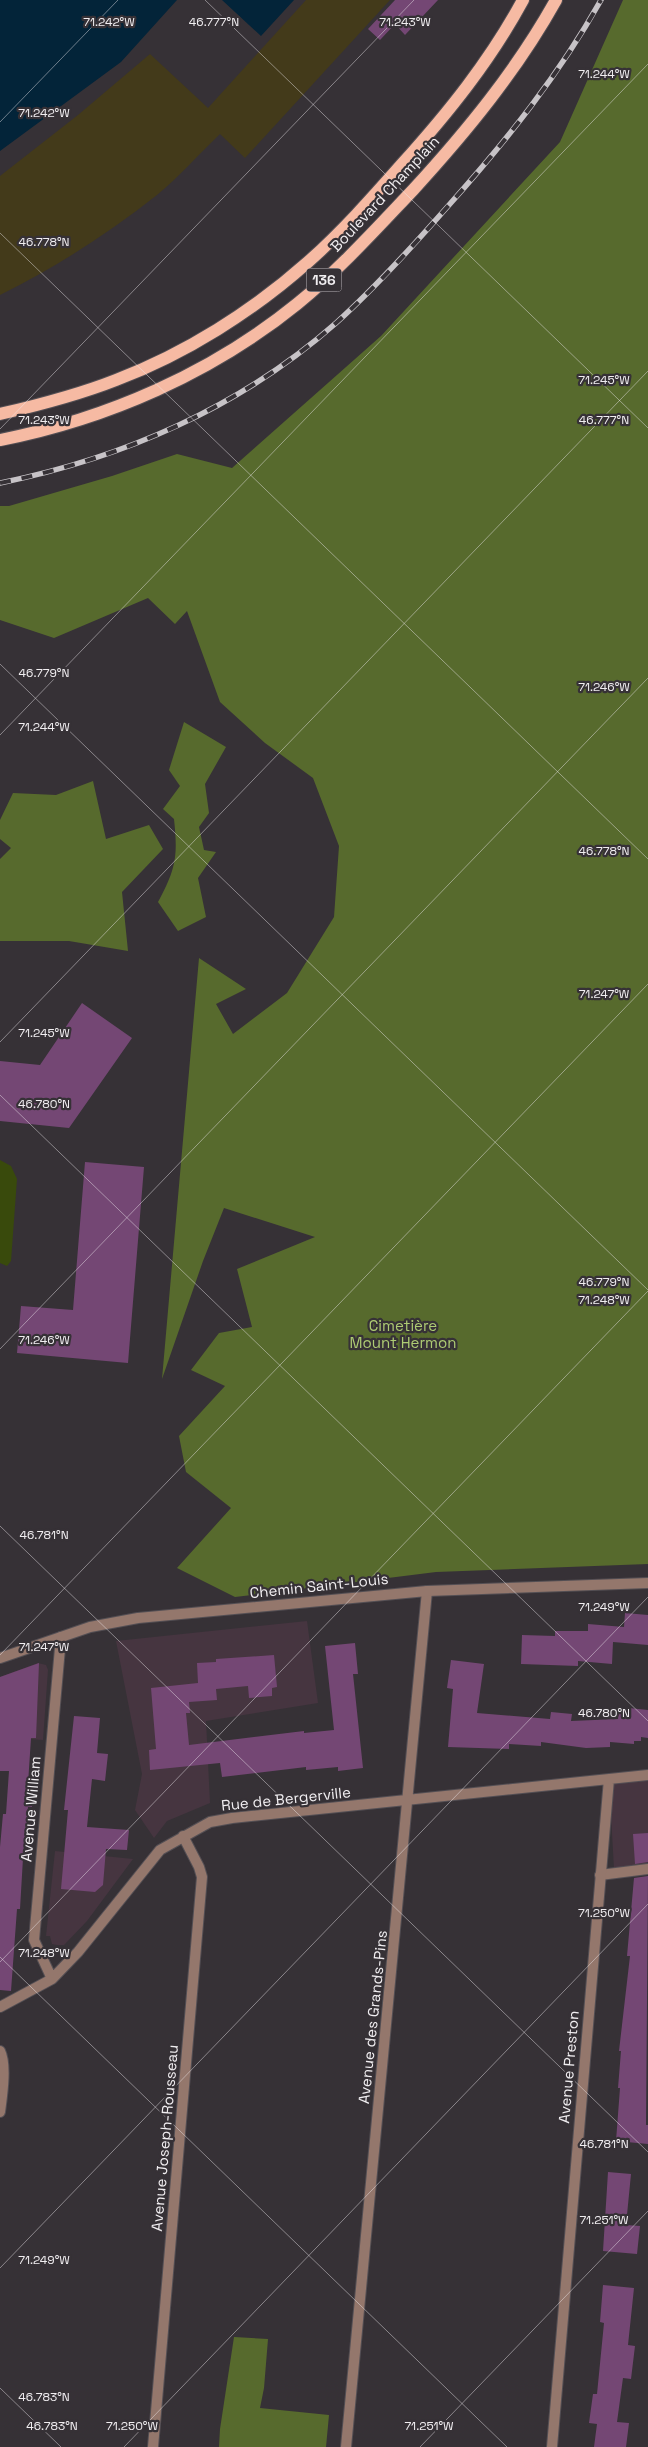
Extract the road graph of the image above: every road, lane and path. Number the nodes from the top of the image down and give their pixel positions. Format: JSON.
{"nodes":[{"id":1,"x":523,"y":0,"type":"edge"},
{"id":2,"x":556,"y":0,"type":"edge"},
{"id":3,"x":0,"y":414,"type":"edge"},
{"id":4,"x":0,"y":440,"type":"edge"},
{"id":5,"x":648,"y":1583,"type":"edge"},
{"id":6,"x":427,"y":1590,"type":"junction"},
{"id":7,"x":61,"y":1638,"type":"junction"},
{"id":8,"x":0,"y":1658,"type":"edge"},
{"id":9,"x":648,"y":1775,"type":"edge"},
{"id":10,"x":608,"y":1779,"type":"junction"},
{"id":11,"x":409,"y":1801,"type":"junction"},
{"id":12,"x":183,"y":1836,"type":"junction"},
{"id":13,"x":648,"y":1869,"type":"edge"},
{"id":14,"x":600,"y":1875,"type":"junction"},
{"id":15,"x":52,"y":1979,"type":"junction"},
{"id":16,"x":0,"y":2007,"type":"edge"},
{"id":17,"x":0,"y":2051,"type":"edge"},
{"id":18,"x":0,"y":2112,"type":"edge"},
{"id":19,"x":153,"y":2447,"type":"edge"},
{"id":20,"x":346,"y":2447,"type":"edge"},
{"id":21,"x":552,"y":2447,"type":"edge"}],
"edges":[{"from":1,"to":3,"type":"main road","name":"Boulevard Champlain","number":"136"},
{"from":2,"to":4,"type":"main road","name":"Boulevard Champlain","number":"136"},
{"from":5,"to":6,"type":"street","name":"Chemin Saint-Louis"},
{"from":6,"to":7,"type":"street","name":"Chemin Saint-Louis"},
{"from":6,"to":11,"type":"street","name":"Avenue des Grands-Pins"},
{"from":7,"to":8,"type":"street","name":"Chemin Saint-Louis"},
{"from":7,"to":15,"type":"street","name":"Avenue William"},
{"from":9,"to":10,"type":"street","name":"Rue de Bergerville"},
{"from":10,"to":11,"type":"street","name":"Rue de Bergerville"},
{"from":10,"to":14,"type":"street","name":"Avenue Preston"},
{"from":11,"to":12,"type":"street","name":"Rue de Bergerville"},
{"from":11,"to":20,"type":"street","name":"Avenue des Grands-Pins"},
{"from":12,"to":15,"type":"street","name":"Rue de Bergerville"},
{"from":12,"to":19,"type":"street","name":"Avenue Joseph-Rousseau"},
{"from":13,"to":14,"type":"street"},
{"from":14,"to":21,"type":"street","name":"Avenue Preston"},
{"from":15,"to":16,"type":"street","name":"Rue de Bergerville"},
{"from":17,"to":18,"type":"street"}]}
